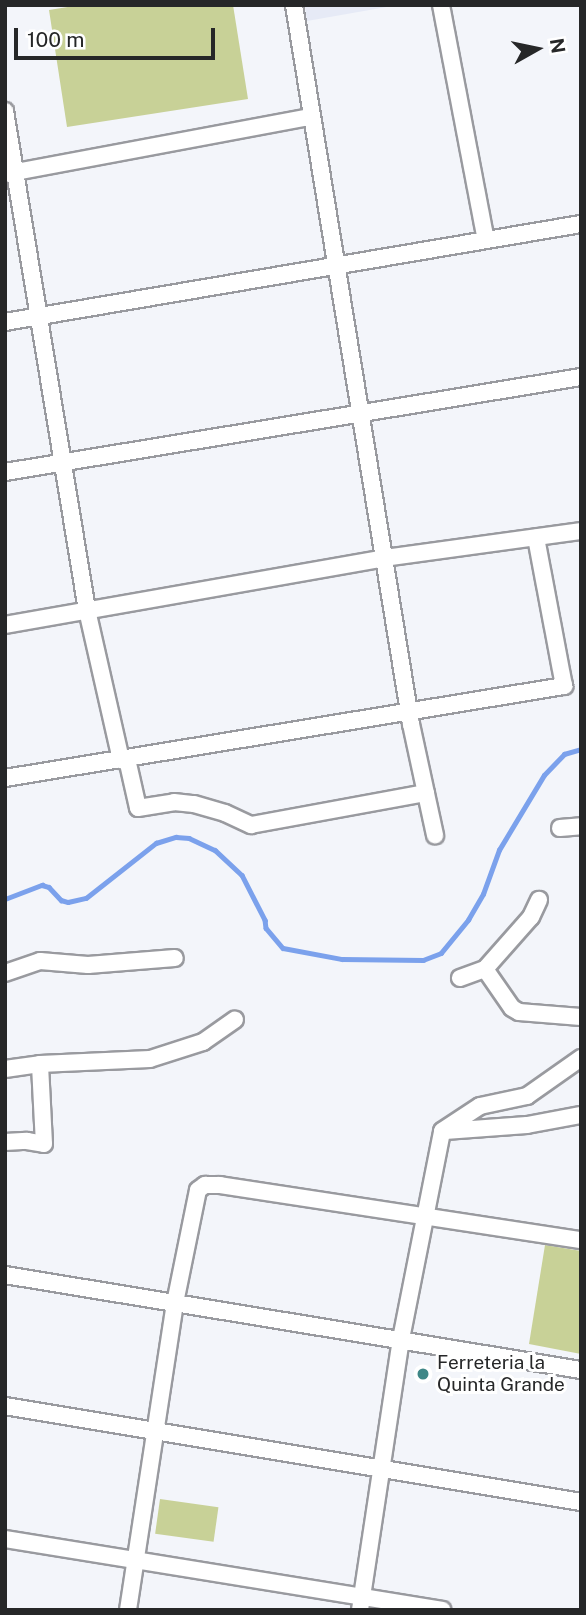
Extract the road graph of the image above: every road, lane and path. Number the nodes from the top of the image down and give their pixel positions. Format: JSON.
{"nodes":[{"id":1,"x":294,"y":5,"type":"edge"},
{"id":2,"x":441,"y":5,"type":"edge"},
{"id":3,"x":5,"y":111,"type":"edge"},
{"id":4,"x":310,"y":117,"type":"junction"},
{"id":5,"x":10,"y":174,"type":"edge"},
{"id":6,"x":581,"y":224,"type":"edge"},
{"id":7,"x":486,"y":240,"type":"junction"},
{"id":8,"x":336,"y":268,"type":"junction"},
{"id":9,"x":40,"y":317,"type":"junction"},
{"id":10,"x":5,"y":322,"type":"edge"},
{"id":11,"x":581,"y":376,"type":"edge"},
{"id":12,"x":360,"y":414,"type":"junction"},
{"id":13,"x":61,"y":462,"type":"junction"},
{"id":14,"x":5,"y":472,"type":"edge"},
{"id":15,"x":581,"y":531,"type":"edge"},
{"id":16,"x":536,"y":538,"type":"junction"},
{"id":17,"x":384,"y":558,"type":"junction"},
{"id":18,"x":87,"y":610,"type":"junction"},
{"id":19,"x":5,"y":625,"type":"edge"},
{"id":20,"x":411,"y":712,"type":"junction"},
{"id":21,"x":124,"y":759,"type":"junction"},
{"id":22,"x":5,"y":778,"type":"edge"},
{"id":23,"x":426,"y":793,"type":"junction"},
{"id":24,"x":581,"y":826,"type":"edge"},
{"id":25,"x":560,"y":828,"type":"dead end"},
{"id":26,"x":435,"y":835,"type":"dead end"},
{"id":27,"x":539,"y":900,"type":"dead end"},
{"id":28,"x":175,"y":958,"type":"dead end"},
{"id":29,"x":485,"y":969,"type":"junction"},
{"id":30,"x":5,"y":973,"type":"edge"},
{"id":31,"x":460,"y":978,"type":"dead end"},
{"id":32,"x":581,"y":1017,"type":"edge"},
{"id":33,"x":235,"y":1020,"type":"dead end"},
{"id":34,"x":581,"y":1058,"type":"edge"},
{"id":35,"x":40,"y":1064,"type":"junction"},
{"id":36,"x":5,"y":1069,"type":"edge"},
{"id":37,"x":581,"y":1115,"type":"edge"},
{"id":38,"x":442,"y":1131,"type":"junction"},
{"id":39,"x":5,"y":1142,"type":"edge"},
{"id":40,"x":424,"y":1215,"type":"junction"},
{"id":41,"x":581,"y":1240,"type":"edge"},
{"id":42,"x":5,"y":1275,"type":"edge"},
{"id":43,"x":175,"y":1303,"type":"junction"},
{"id":44,"x":401,"y":1339,"type":"junction"},
{"id":45,"x":581,"y":1370,"type":"edge"},
{"id":46,"x":5,"y":1406,"type":"edge"},
{"id":47,"x":156,"y":1432,"type":"junction"},
{"id":48,"x":381,"y":1467,"type":"junction"},
{"id":49,"x":581,"y":1502,"type":"edge"},
{"id":50,"x":5,"y":1539,"type":"edge"},
{"id":51,"x":137,"y":1561,"type":"junction"},
{"id":52,"x":361,"y":1603,"type":"edge"},
{"id":53,"x":128,"y":1610,"type":"edge"},
{"id":54,"x":442,"y":1610,"type":"edge"}],
"edges":[{"from":1,"to":4,"type":"street"},
{"from":2,"to":7,"type":"street"},
{"from":3,"to":5,"type":"street"},
{"from":4,"to":5,"type":"street"},
{"from":4,"to":8,"type":"street"},
{"from":5,"to":9,"type":"street"},
{"from":6,"to":7,"type":"street"},
{"from":7,"to":8,"type":"street"},
{"from":8,"to":9,"type":"street"},
{"from":8,"to":12,"type":"street"},
{"from":9,"to":10,"type":"street"},
{"from":9,"to":13,"type":"street"},
{"from":11,"to":12,"type":"street"},
{"from":12,"to":13,"type":"street"},
{"from":12,"to":17,"type":"street"},
{"from":13,"to":14,"type":"street"},
{"from":13,"to":18,"type":"street"},
{"from":15,"to":16,"type":"street"},
{"from":16,"to":17,"type":"street"},
{"from":16,"to":20,"type":"street"},
{"from":17,"to":18,"type":"street"},
{"from":17,"to":20,"type":"street"},
{"from":18,"to":19,"type":"street"},
{"from":18,"to":21,"type":"street"},
{"from":20,"to":21,"type":"street"},
{"from":20,"to":23,"type":"street"},
{"from":21,"to":22,"type":"street"},
{"from":21,"to":23,"type":"street"},
{"from":23,"to":26,"type":"street"},
{"from":24,"to":25,"type":"street"},
{"from":27,"to":29,"type":"street"},
{"from":28,"to":30,"type":"street"},
{"from":29,"to":31,"type":"street"},
{"from":29,"to":32,"type":"street"},
{"from":33,"to":35,"type":"street"},
{"from":34,"to":38,"type":"street"},
{"from":35,"to":36,"type":"street"},
{"from":35,"to":39,"type":"street"},
{"from":37,"to":38,"type":"street"},
{"from":38,"to":40,"type":"street"},
{"from":40,"to":41,"type":"street"},
{"from":40,"to":43,"type":"street"},
{"from":40,"to":44,"type":"street"},
{"from":42,"to":43,"type":"street"},
{"from":43,"to":44,"type":"street"},
{"from":43,"to":47,"type":"street"},
{"from":44,"to":45,"type":"street"},
{"from":44,"to":48,"type":"street"},
{"from":46,"to":47,"type":"street"},
{"from":47,"to":48,"type":"street"},
{"from":47,"to":51,"type":"street"},
{"from":48,"to":49,"type":"street"},
{"from":48,"to":52,"type":"street"},
{"from":50,"to":51,"type":"street"},
{"from":51,"to":52,"type":"street"},
{"from":51,"to":53,"type":"street"},
{"from":52,"to":54,"type":"street"}]}
